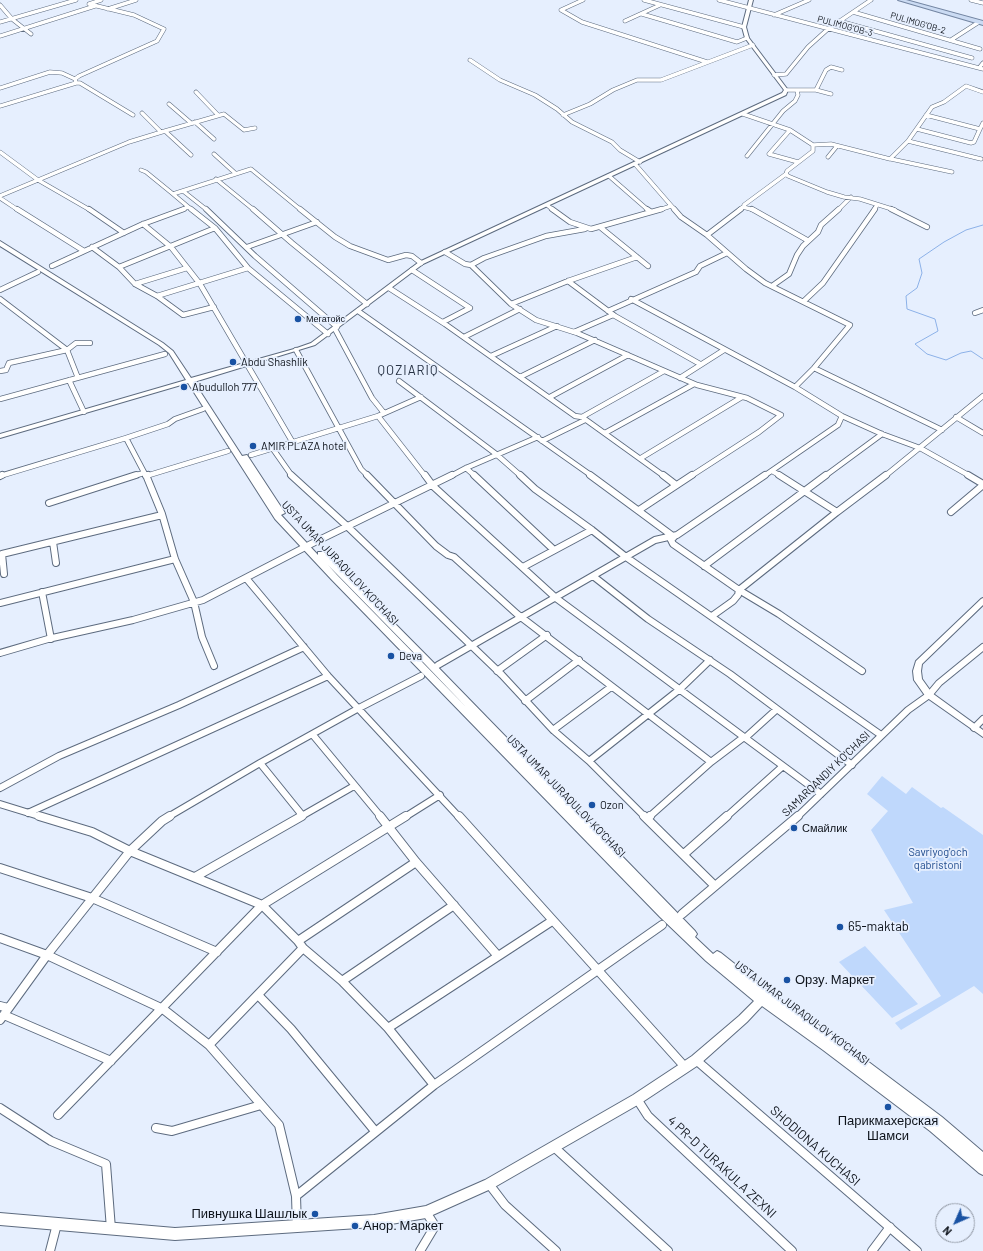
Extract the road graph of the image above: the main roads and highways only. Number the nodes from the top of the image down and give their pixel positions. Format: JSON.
{"nodes":[{"id":1,"x":751,"y":0,"type":"edge"},
{"id":2,"x":900,"y":0,"type":"edge"},
{"id":3,"x":981,"y":22,"type":"edge"},
{"id":4,"x":0,"y":239,"type":"edge"},
{"id":5,"x":0,"y":243,"type":"edge"},
{"id":6,"x":193,"y":380,"type":"junction"},
{"id":7,"x":0,"y":436,"type":"edge"},
{"id":8,"x":764,"y":998,"type":"junction"},
{"id":9,"x":983,"y":1159,"type":"edge"},
{"id":10,"x":983,"y":1169,"type":"edge"},
{"id":11,"x":0,"y":1219,"type":"edge"}],
"edges":[{"from":1,"to":6,"type":"main road"},
{"from":2,"to":3,"type":"main road"},
{"from":4,"to":6,"type":"main road"},
{"from":5,"to":6,"type":"main road"},
{"from":6,"to":7,"type":"main road"},
{"from":6,"to":8,"type":"main road","name":"USTA UMAR JURAQULOV KO'CHASI"},
{"from":8,"to":9,"type":"main road","name":"USTA UMAR JURAQULOV KO'CHASI"},
{"from":8,"to":10,"type":"main road","name":"USTA UMAR JURAQULOV KO'CHASI"},
{"from":8,"to":11,"type":"main road"}]}
